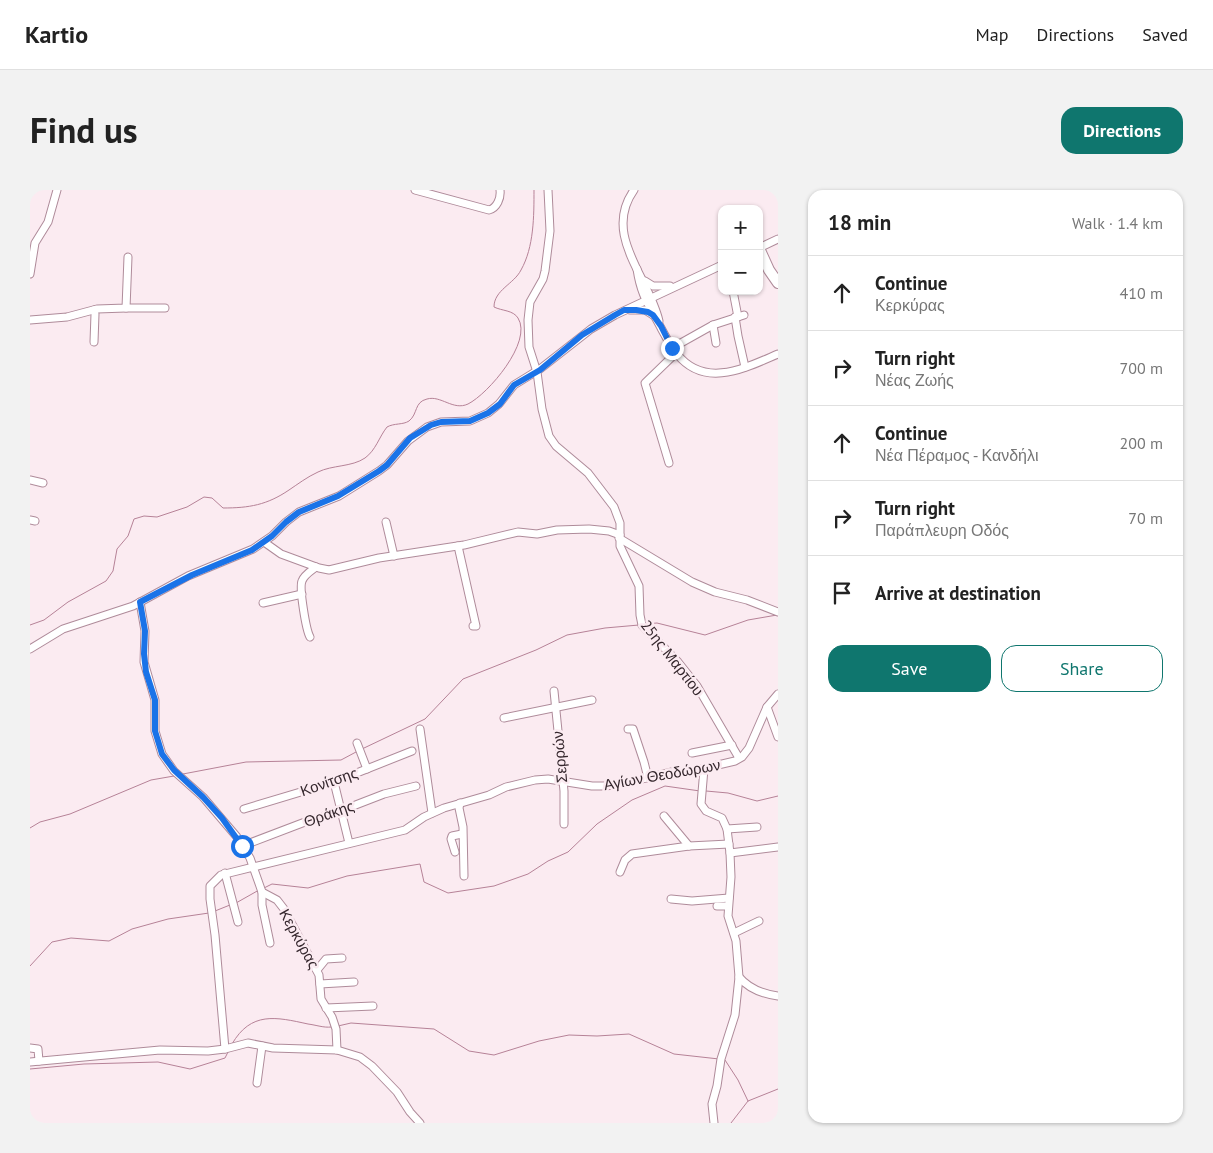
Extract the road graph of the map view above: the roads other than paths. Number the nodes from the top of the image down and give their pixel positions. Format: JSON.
{"nodes":[{"id":1,"x":57,"y":190,"type":"edge"},
{"id":2,"x":414,"y":190,"type":"edge"},
{"id":3,"x":500,"y":190,"type":"edge"},
{"id":4,"x":548,"y":190,"type":"edge"},
{"id":5,"x":634,"y":190,"type":"edge"},
{"id":6,"x":778,"y":239,"type":"edge"},
{"id":7,"x":763,"y":246,"type":"edge"},
{"id":8,"x":762,"y":250,"type":"edge"},
{"id":9,"x":128,"y":257,"type":"dead end"},
{"id":10,"x":718,"y":267,"type":"edge"},
{"id":11,"x":637,"y":269,"type":"junction"},
{"id":12,"x":773,"y":272,"type":"edge"},
{"id":13,"x":30,"y":274,"type":"edge"},
{"id":14,"x":643,"y":278,"type":"junction"},
{"id":15,"x":778,"y":283,"type":"edge"},
{"id":16,"x":676,"y":286,"type":"junction"},
{"id":17,"x":734,"y":295,"type":"edge"},
{"id":18,"x":648,"y":299,"type":"junction"},
{"id":19,"x":126,"y":308,"type":"junction"},
{"id":20,"x":165,"y":308,"type":"dead end"},
{"id":21,"x":94,"y":310,"type":"junction"},
{"id":22,"x":624,"y":310,"type":"junction"},
{"id":23,"x":653,"y":315,"type":"junction"},
{"id":24,"x":739,"y":316,"type":"junction"},
{"id":25,"x":30,"y":320,"type":"edge"},
{"id":26,"x":713,"y":325,"type":"junction"},
{"id":27,"x":661,"y":326,"type":"junction"},
{"id":28,"x":94,"y":342,"type":"dead end"},
{"id":29,"x":716,"y":343,"type":"dead end"},
{"id":30,"x":674,"y":350,"type":"junction"},
{"id":31,"x":778,"y":354,"type":"edge"},
{"id":32,"x":745,"y":367,"type":"junction"},
{"id":33,"x":537,"y":372,"type":"junction"},
{"id":34,"x":669,"y":463,"type":"dead end"},
{"id":35,"x":30,"y":480,"type":"edge"},
{"id":36,"x":43,"y":483,"type":"dead end"},
{"id":37,"x":386,"y":522,"type":"dead end"},
{"id":38,"x":620,"y":536,"type":"junction"},
{"id":39,"x":264,"y":542,"type":"junction"},
{"id":40,"x":458,"y":546,"type":"junction"},
{"id":41,"x":394,"y":556,"type":"junction"},
{"id":42,"x":316,"y":567,"type":"junction"},
{"id":43,"x":302,"y":594,"type":"junction"},
{"id":44,"x":140,"y":602,"type":"junction"},
{"id":45,"x":262,"y":603,"type":"dead end"},
{"id":46,"x":778,"y":611,"type":"edge"},
{"id":47,"x":473,"y":626,"type":"dead end"},
{"id":48,"x":310,"y":637,"type":"dead end"},
{"id":49,"x":30,"y":649,"type":"edge"},
{"id":50,"x":554,"y":692,"type":"dead end"},
{"id":51,"x":778,"y":694,"type":"edge"},
{"id":52,"x":592,"y":700,"type":"dead end"},
{"id":53,"x":767,"y":707,"type":"junction"},
{"id":54,"x":556,"y":708,"type":"junction"},
{"id":55,"x":504,"y":718,"type":"dead end"},
{"id":56,"x":420,"y":729,"type":"dead end"},
{"id":57,"x":628,"y":729,"type":"dead end"},
{"id":58,"x":778,"y":737,"type":"edge"},
{"id":59,"x":357,"y":743,"type":"dead end"},
{"id":60,"x":732,"y":745,"type":"junction"},
{"id":61,"x":412,"y":751,"type":"dead end"},
{"id":62,"x":692,"y":753,"type":"dead end"},
{"id":63,"x":739,"y":758,"type":"junction"},
{"id":64,"x":367,"y":769,"type":"junction"},
{"id":65,"x":704,"y":769,"type":"junction"},
{"id":66,"x":648,"y":778,"type":"junction"},
{"id":67,"x":563,"y":781,"type":"junction"},
{"id":68,"x":334,"y":782,"type":"junction"},
{"id":69,"x":416,"y":786,"type":"dead end"},
{"id":70,"x":460,"y":803,"type":"junction"},
{"id":71,"x":244,"y":809,"type":"dead end"},
{"id":72,"x":340,"y":811,"type":"junction"},
{"id":73,"x":432,"y":813,"type":"junction"},
{"id":74,"x":664,"y":816,"type":"dead end"},
{"id":75,"x":564,"y":824,"type":"dead end"},
{"id":76,"x":757,"y":828,"type":"dead end"},
{"id":77,"x":727,"y":829,"type":"junction"},
{"id":78,"x":462,"y":834,"type":"junction"},
{"id":79,"x":348,"y":844,"type":"junction"},
{"id":80,"x":729,"y":844,"type":"junction"},
{"id":81,"x":242,"y":846,"type":"junction"},
{"id":82,"x":689,"y":846,"type":"junction"},
{"id":83,"x":778,"y":847,"type":"edge"},
{"id":84,"x":454,"y":852,"type":"dead end"},
{"id":85,"x":730,"y":853,"type":"junction"},
{"id":86,"x":253,"y":868,"type":"junction"},
{"id":87,"x":620,"y":872,"type":"dead end"},
{"id":88,"x":225,"y":874,"type":"junction"},
{"id":89,"x":464,"y":876,"type":"dead end"},
{"id":90,"x":262,"y":892,"type":"junction"},
{"id":91,"x":671,"y":899,"type":"dead end"},
{"id":92,"x":728,"y":902,"type":"junction"},
{"id":93,"x":717,"y":906,"type":"dead end"},
{"id":94,"x":759,"y":921,"type":"dead end"},
{"id":95,"x":238,"y":922,"type":"dead end"},
{"id":96,"x":734,"y":933,"type":"junction"},
{"id":97,"x":270,"y":943,"type":"dead end"},
{"id":98,"x":342,"y":958,"type":"dead end"},
{"id":99,"x":317,"y":970,"type":"junction"},
{"id":100,"x":739,"y":977,"type":"junction"},
{"id":101,"x":354,"y":982,"type":"dead end"},
{"id":102,"x":320,"y":984,"type":"junction"},
{"id":103,"x":739,"y":987,"type":"junction"},
{"id":104,"x":751,"y":988,"type":"junction"},
{"id":105,"x":778,"y":996,"type":"edge"},
{"id":106,"x":374,"y":1006,"type":"dead end"},
{"id":107,"x":326,"y":1008,"type":"junction"},
{"id":108,"x":262,"y":1046,"type":"junction"},
{"id":109,"x":30,"y":1048,"type":"edge"},
{"id":110,"x":225,"y":1049,"type":"junction"},
{"id":111,"x":337,"y":1050,"type":"junction"},
{"id":112,"x":39,"y":1061,"type":"junction"},
{"id":113,"x":30,"y":1062,"type":"edge"},
{"id":114,"x":257,"y":1082,"type":"dead end"},
{"id":115,"x":420,"y":1123,"type":"edge"},
{"id":116,"x":714,"y":1123,"type":"edge"}],
"edges":[{"from":1,"to":13,"type":"street"},
{"from":2,"to":3,"type":"street"},
{"from":4,"to":33,"type":"street","name":"25ης Μαρτίου"},
{"from":5,"to":11,"type":"street"},
{"from":6,"to":7,"type":"street"},
{"from":8,"to":12,"type":"highway"},
{"from":9,"to":19,"type":"street"},
{"from":10,"to":16,"type":"street"},
{"from":11,"to":14,"type":"street"},
{"from":11,"to":18,"type":"street"},
{"from":12,"to":15,"type":"highway"},
{"from":14,"to":16,"type":"street"},
{"from":14,"to":18,"type":"street"},
{"from":16,"to":18,"type":"street"},
{"from":17,"to":24,"type":"street"},
{"from":18,"to":22,"type":"street"},
{"from":18,"to":23,"type":"street"},
{"from":18,"to":27,"type":"street"},
{"from":19,"to":20,"type":"street"},
{"from":19,"to":21,"type":"street"},
{"from":21,"to":25,"type":"street"},
{"from":21,"to":28,"type":"street"},
{"from":22,"to":23,"type":"street"},
{"from":22,"to":33,"type":"street"},
{"from":23,"to":27,"type":"street"},
{"from":24,"to":26,"type":"street"},
{"from":24,"to":32,"type":"street"},
{"from":26,"to":29,"type":"street"},
{"from":26,"to":30,"type":"street"},
{"from":27,"to":30,"type":"street"},
{"from":30,"to":32,"type":"street"},
{"from":30,"to":34,"type":"street"},
{"from":31,"to":32,"type":"street"},
{"from":33,"to":38,"type":"street","name":"25ης Μαρτίου"},
{"from":33,"to":39,"type":"street"},
{"from":35,"to":36,"type":"street"},
{"from":37,"to":41,"type":"street"},
{"from":38,"to":40,"type":"street"},
{"from":38,"to":46,"type":"street"},
{"from":38,"to":60,"type":"street","name":"25ης Μαρτίου"},
{"from":39,"to":42,"type":"street"},
{"from":39,"to":44,"type":"street"},
{"from":40,"to":41,"type":"street"},
{"from":40,"to":47,"type":"street"},
{"from":41,"to":42,"type":"street"},
{"from":42,"to":43,"type":"street"},
{"from":43,"to":45,"type":"street"},
{"from":43,"to":48,"type":"street"},
{"from":44,"to":49,"type":"street"},
{"from":44,"to":81,"type":"street"},
{"from":50,"to":54,"type":"street","name":"Σερρών"},
{"from":51,"to":53,"type":"street","name":"Αγίων Θεοδώρων"},
{"from":52,"to":54,"type":"street"},
{"from":53,"to":58,"type":"street"},
{"from":53,"to":63,"type":"street","name":"Αγίων Θεοδώρων"},
{"from":54,"to":55,"type":"street"},
{"from":54,"to":67,"type":"street","name":"Σερρών"},
{"from":56,"to":73,"type":"street"},
{"from":57,"to":66,"type":"street"},
{"from":59,"to":64,"type":"street"},
{"from":60,"to":62,"type":"street"},
{"from":60,"to":63,"type":"street","name":"25ης Μαρτίου"},
{"from":61,"to":64,"type":"street","name":"Κονίτσης"},
{"from":63,"to":65,"type":"street","name":"Αγίων Θεοδώρων"},
{"from":64,"to":68,"type":"street","name":"Κονίτσης"},
{"from":65,"to":66,"type":"street","name":"Αγίων Θεοδώρων"},
{"from":65,"to":77,"type":"street"},
{"from":66,"to":67,"type":"street","name":"Αγίων Θεοδώρων"},
{"from":67,"to":70,"type":"street","name":"Αγίων Θεοδώρων"},
{"from":67,"to":75,"type":"street","name":"Σερρών"},
{"from":68,"to":71,"type":"street","name":"Κονίτσης"},
{"from":68,"to":72,"type":"street"},
{"from":69,"to":72,"type":"street","name":"Θράκης"},
{"from":70,"to":73,"type":"street","name":"Αγίων Θεοδώρων"},
{"from":70,"to":78,"type":"street"},
{"from":72,"to":79,"type":"street"},
{"from":72,"to":81,"type":"street","name":"Θράκης"},
{"from":73,"to":79,"type":"street","name":"Αγίων Θεοδώρων"},
{"from":74,"to":82,"type":"street"},
{"from":76,"to":77,"type":"street"},
{"from":77,"to":80,"type":"street"},
{"from":78,"to":84,"type":"street"},
{"from":78,"to":89,"type":"street"},
{"from":79,"to":86,"type":"street","name":"Αγίων Θεοδώρων"},
{"from":80,"to":82,"type":"street"},
{"from":80,"to":85,"type":"street"},
{"from":81,"to":86,"type":"street"},
{"from":82,"to":87,"type":"street"},
{"from":83,"to":85,"type":"street"},
{"from":85,"to":92,"type":"street"},
{"from":86,"to":88,"type":"street","name":"Αγίων Θεοδώρων"},
{"from":86,"to":90,"type":"street"},
{"from":88,"to":95,"type":"street"},
{"from":88,"to":110,"type":"street"},
{"from":90,"to":97,"type":"street"},
{"from":90,"to":99,"type":"street","name":"Κερκύρας"},
{"from":91,"to":92,"type":"street"},
{"from":92,"to":93,"type":"street"},
{"from":92,"to":96,"type":"street"},
{"from":94,"to":96,"type":"street"},
{"from":96,"to":100,"type":"street"},
{"from":98,"to":99,"type":"street"},
{"from":99,"to":102,"type":"street","name":"Κερκύρας"},
{"from":100,"to":103,"type":"street"},
{"from":100,"to":104,"type":"street"},
{"from":101,"to":102,"type":"street"},
{"from":102,"to":107,"type":"street","name":"Κερκύρας"},
{"from":103,"to":104,"type":"street"},
{"from":103,"to":116,"type":"street"},
{"from":104,"to":105,"type":"street"},
{"from":106,"to":107,"type":"street"},
{"from":107,"to":111,"type":"street","name":"Κερκύρας"},
{"from":108,"to":110,"type":"street"},
{"from":108,"to":111,"type":"street"},
{"from":108,"to":114,"type":"street"},
{"from":109,"to":112,"type":"street"},
{"from":110,"to":112,"type":"street"},
{"from":111,"to":115,"type":"street"},
{"from":112,"to":113,"type":"street"}]}
